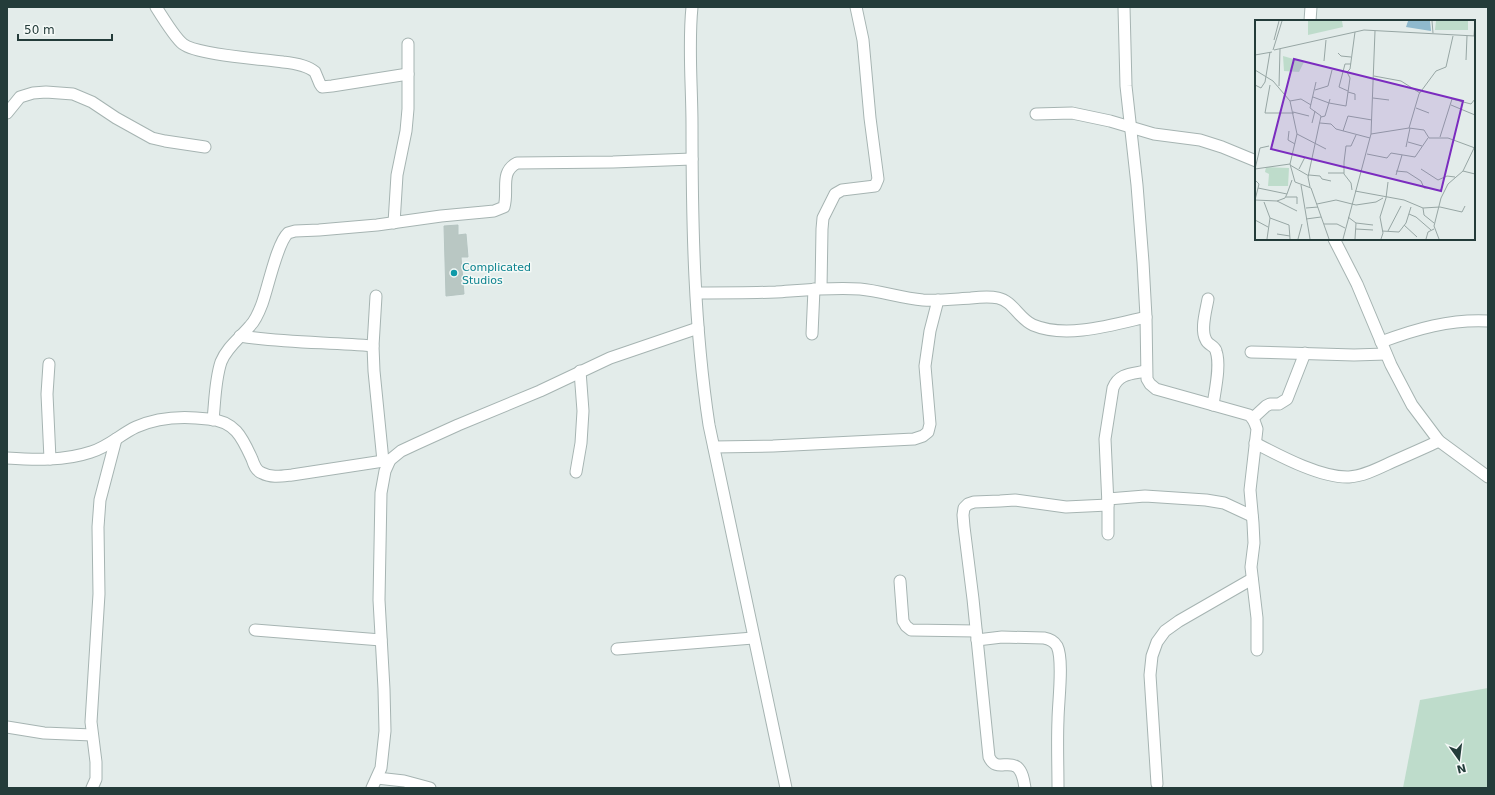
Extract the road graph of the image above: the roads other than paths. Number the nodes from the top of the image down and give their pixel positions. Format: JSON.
{"nodes":[{"id":1,"x":156,"y":7,"type":"edge"},
{"id":2,"x":692,"y":7,"type":"edge"},
{"id":3,"x":856,"y":7,"type":"edge"},
{"id":4,"x":1124,"y":7,"type":"edge"},
{"id":5,"x":1311,"y":7,"type":"edge"},
{"id":6,"x":1310,"y":20,"type":"edge"},
{"id":7,"x":408,"y":44,"type":"dead end"},
{"id":8,"x":408,"y":74,"type":"junction"},
{"id":9,"x":7,"y":113,"type":"edge"},
{"id":10,"x":1036,"y":114,"type":"dead end"},
{"id":11,"x":1130,"y":127,"type":"junction"},
{"id":12,"x":206,"y":147,"type":"dead end"},
{"id":13,"x":692,"y":159,"type":"junction"},
{"id":14,"x":1255,"y":161,"type":"edge"},
{"id":15,"x":394,"y":223,"type":"junction"},
{"id":16,"x":1335,"y":240,"type":"edge"},
{"id":17,"x":817,"y":289,"type":"junction"},
{"id":18,"x":697,"y":293,"type":"junction"},
{"id":19,"x":376,"y":296,"type":"dead end"},
{"id":20,"x":1208,"y":299,"type":"dead end"},
{"id":21,"x":938,"y":300,"type":"junction"},
{"id":22,"x":1146,"y":317,"type":"junction"},
{"id":23,"x":1488,"y":322,"type":"edge"},
{"id":24,"x":698,"y":328,"type":"junction"},
{"id":25,"x":812,"y":334,"type":"dead end"},
{"id":26,"x":240,"y":336,"type":"junction"},
{"id":27,"x":1381,"y":342,"type":"junction"},
{"id":28,"x":373,"y":346,"type":"junction"},
{"id":29,"x":1251,"y":352,"type":"dead end"},
{"id":30,"x":1305,"y":353,"type":"junction"},
{"id":31,"x":1386,"y":354,"type":"junction"},
{"id":32,"x":49,"y":364,"type":"dead end"},
{"id":33,"x":580,"y":371,"type":"junction"},
{"id":34,"x":1146,"y":371,"type":"junction"},
{"id":35,"x":1213,"y":405,"type":"junction"},
{"id":36,"x":1253,"y":418,"type":"junction"},
{"id":37,"x":213,"y":420,"type":"junction"},
{"id":38,"x":116,"y":439,"type":"junction"},
{"id":39,"x":1439,"y":441,"type":"junction"},
{"id":40,"x":1255,"y":443,"type":"junction"},
{"id":41,"x":714,"y":447,"type":"junction"},
{"id":42,"x":7,"y":458,"type":"edge"},
{"id":43,"x":50,"y":459,"type":"junction"},
{"id":44,"x":387,"y":460,"type":"junction"},
{"id":45,"x":576,"y":472,"type":"dead end"},
{"id":46,"x":1488,"y":477,"type":"edge"},
{"id":47,"x":1108,"y":502,"type":"junction"},
{"id":48,"x":1252,"y":516,"type":"junction"},
{"id":49,"x":1108,"y":534,"type":"dead end"},
{"id":50,"x":1252,"y":579,"type":"junction"},
{"id":51,"x":900,"y":581,"type":"dead end"},
{"id":52,"x":255,"y":630,"type":"dead end"},
{"id":53,"x":976,"y":636,"type":"junction"},
{"id":54,"x":753,"y":638,"type":"junction"},
{"id":55,"x":381,"y":640,"type":"junction"},
{"id":56,"x":617,"y":649,"type":"dead end"},
{"id":57,"x":1257,"y":650,"type":"dead end"},
{"id":58,"x":7,"y":727,"type":"edge"},
{"id":59,"x":92,"y":735,"type":"junction"},
{"id":60,"x":377,"y":778,"type":"junction"},
{"id":61,"x":1157,"y":784,"type":"dead end"},
{"id":62,"x":92,"y":788,"type":"edge"},
{"id":63,"x":372,"y":788,"type":"edge"},
{"id":64,"x":430,"y":788,"type":"edge"},
{"id":65,"x":786,"y":788,"type":"edge"},
{"id":66,"x":1025,"y":788,"type":"edge"},
{"id":67,"x":1058,"y":788,"type":"edge"}],
"edges":[{"from":1,"to":8,"type":"street"},
{"from":2,"to":13,"type":"street"},
{"from":3,"to":17,"type":"street"},
{"from":4,"to":11,"type":"street"},
{"from":5,"to":6,"type":"street"},
{"from":7,"to":8,"type":"street"},
{"from":8,"to":15,"type":"street"},
{"from":9,"to":12,"type":"street"},
{"from":10,"to":11,"type":"street"},
{"from":11,"to":14,"type":"street"},
{"from":11,"to":22,"type":"street"},
{"from":13,"to":15,"type":"street"},
{"from":13,"to":18,"type":"street"},
{"from":15,"to":26,"type":"street"},
{"from":16,"to":27,"type":"street"},
{"from":17,"to":18,"type":"street"},
{"from":17,"to":21,"type":"street"},
{"from":17,"to":25,"type":"street"},
{"from":18,"to":24,"type":"street"},
{"from":19,"to":28,"type":"street"},
{"from":20,"to":35,"type":"street"},
{"from":21,"to":22,"type":"street"},
{"from":21,"to":41,"type":"street"},
{"from":22,"to":34,"type":"street"},
{"from":23,"to":27,"type":"street"},
{"from":24,"to":33,"type":"street"},
{"from":24,"to":41,"type":"street"},
{"from":26,"to":28,"type":"street"},
{"from":26,"to":37,"type":"street"},
{"from":27,"to":31,"type":"street"},
{"from":28,"to":44,"type":"street"},
{"from":29,"to":30,"type":"street"},
{"from":30,"to":31,"type":"street"},
{"from":30,"to":36,"type":"street"},
{"from":31,"to":39,"type":"street"},
{"from":32,"to":43,"type":"street"},
{"from":33,"to":44,"type":"street"},
{"from":33,"to":45,"type":"street"},
{"from":34,"to":35,"type":"street"},
{"from":34,"to":47,"type":"street"},
{"from":35,"to":36,"type":"street"},
{"from":36,"to":40,"type":"street"},
{"from":37,"to":38,"type":"street"},
{"from":37,"to":44,"type":"street"},
{"from":38,"to":43,"type":"street"},
{"from":38,"to":59,"type":"street"},
{"from":39,"to":40,"type":"street"},
{"from":39,"to":46,"type":"street"},
{"from":40,"to":48,"type":"street"},
{"from":41,"to":54,"type":"street"},
{"from":42,"to":43,"type":"street"},
{"from":44,"to":55,"type":"street"},
{"from":47,"to":48,"type":"street"},
{"from":47,"to":49,"type":"street"},
{"from":47,"to":53,"type":"street"},
{"from":48,"to":50,"type":"street"},
{"from":50,"to":57,"type":"street"},
{"from":50,"to":61,"type":"street"},
{"from":51,"to":53,"type":"street"},
{"from":52,"to":55,"type":"street"},
{"from":53,"to":66,"type":"street"},
{"from":53,"to":67,"type":"street"},
{"from":54,"to":56,"type":"street"},
{"from":54,"to":65,"type":"street"},
{"from":55,"to":60,"type":"street"},
{"from":58,"to":59,"type":"street"},
{"from":59,"to":62,"type":"street"},
{"from":60,"to":63,"type":"street"},
{"from":60,"to":64,"type":"street"}]}
